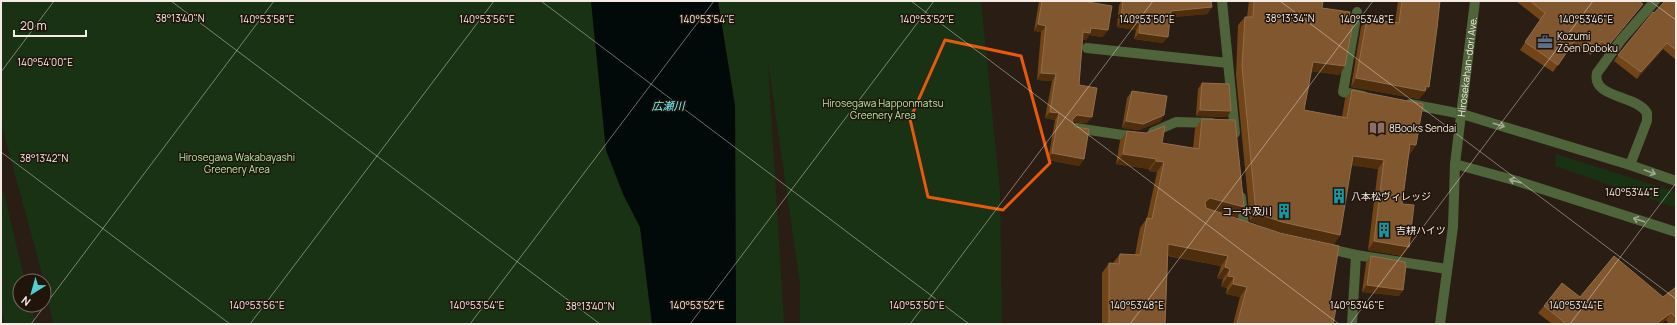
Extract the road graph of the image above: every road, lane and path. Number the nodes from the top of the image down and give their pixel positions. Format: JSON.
{"nodes":[{"id":1,"x":1222,"y":1,"type":"edge"},
{"id":2,"x":1475,"y":1,"type":"edge"},
{"id":3,"x":1655,"y":1,"type":"edge"},
{"id":4,"x":1357,"y":12,"type":"dead end"},
{"id":5,"x":1086,"y":48,"type":"dead end"},
{"id":6,"x":1228,"y":63,"type":"junction"},
{"id":7,"x":1372,"y":97,"type":"edge"},
{"id":8,"x":1401,"y":103,"type":"edge"},
{"id":9,"x":1462,"y":114,"type":"junction"},
{"id":10,"x":1227,"y":124,"type":"junction"},
{"id":11,"x":1074,"y":128,"type":"edge"},
{"id":12,"x":1236,"y":140,"type":"edge"},
{"id":13,"x":1456,"y":164,"type":"junction"},
{"id":14,"x":1630,"y":165,"type":"junction"},
{"id":15,"x":1676,"y":181,"type":"edge"},
{"id":16,"x":1240,"y":187,"type":"edge"},
{"id":17,"x":1676,"y":232,"type":"edge"},
{"id":18,"x":1262,"y":233,"type":"edge"},
{"id":19,"x":1311,"y":245,"type":"edge"},
{"id":20,"x":1356,"y":256,"type":"junction"},
{"id":21,"x":1447,"y":269,"type":"junction"},
{"id":22,"x":1352,"y":324,"type":"edge"},
{"id":23,"x":1440,"y":324,"type":"edge"}],
"edges":[{"from":1,"to":6,"type":"street"},
{"from":2,"to":9,"type":"street","name":"Hirosekahan-dori Ave."},
{"from":3,"to":14,"type":"street"},
{"from":4,"to":7,"type":"street"},
{"from":5,"to":6,"type":"street"},
{"from":6,"to":10,"type":"street"},
{"from":8,"to":9,"type":"street"},
{"from":9,"to":13,"type":"street","name":"Hirosekahan-dori Ave."},
{"from":9,"to":14,"type":"street","one_way":true},
{"from":10,"to":11,"type":"street"},
{"from":10,"to":12,"type":"street"},
{"from":17,"to":13,"type":"street","one_way":true},
{"from":13,"to":21,"type":"street","name":"Hirosekahan-dori Ave."},
{"from":14,"to":15,"type":"street","one_way":true},
{"from":16,"to":18,"type":"street"},
{"from":19,"to":20,"type":"street"},
{"from":20,"to":21,"type":"street"},
{"from":20,"to":22,"type":"street"},
{"from":21,"to":23,"type":"street","name":"Hirosekahan-dori Ave."}]}
